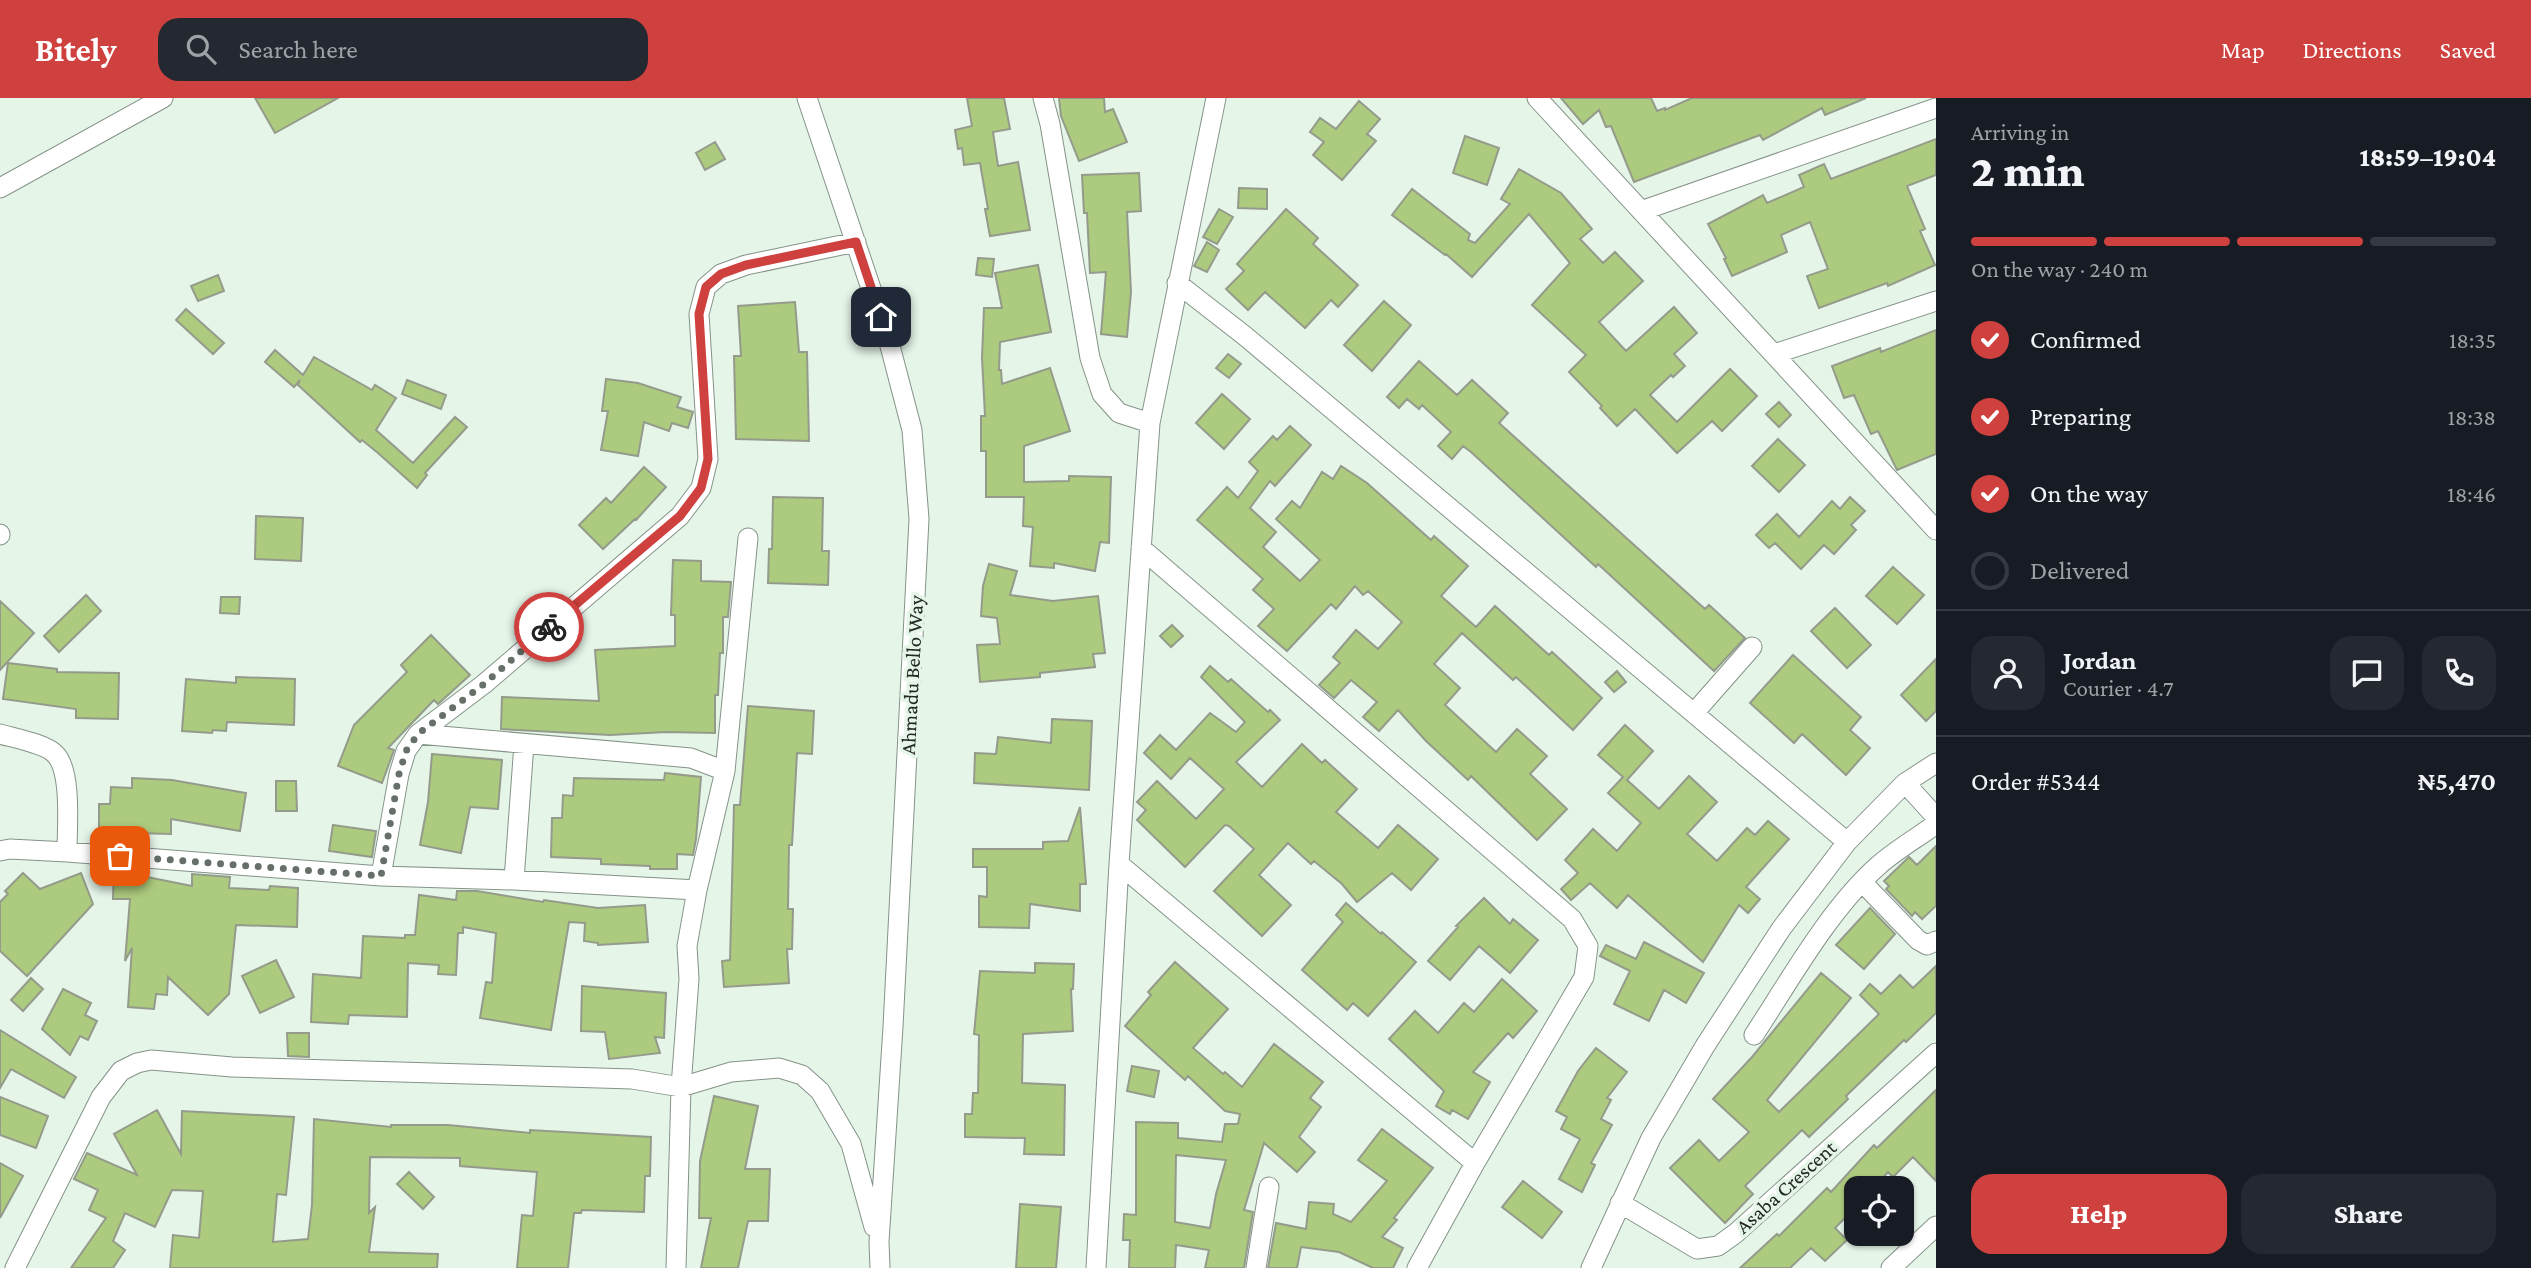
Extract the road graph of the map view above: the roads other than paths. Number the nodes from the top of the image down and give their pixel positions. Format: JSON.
{"nodes":[{"id":1,"x":163,"y":98,"type":"edge"},
{"id":2,"x":807,"y":98,"type":"edge"},
{"id":3,"x":1043,"y":98,"type":"edge"},
{"id":4,"x":1216,"y":98,"type":"edge"},
{"id":5,"x":1537,"y":98,"type":"edge"},
{"id":6,"x":1936,"y":108,"type":"edge"},
{"id":7,"x":0,"y":188,"type":"edge"},
{"id":8,"x":1641,"y":211,"type":"junction"},
{"id":9,"x":856,"y":242,"type":"junction"},
{"id":10,"x":1177,"y":283,"type":"junction"},
{"id":11,"x":1936,"y":301,"type":"edge"},
{"id":12,"x":1773,"y":354,"type":"junction"},
{"id":13,"x":1150,"y":423,"type":"junction"},
{"id":14,"x":1934,"y":526,"type":"edge"},
{"id":15,"x":748,"y":538,"type":"dead end"},
{"id":16,"x":1141,"y":548,"type":"junction"},
{"id":17,"x":1752,"y":647,"type":"dead end"},
{"id":18,"x":1694,"y":713,"type":"junction"},
{"id":19,"x":0,"y":734,"type":"edge"},
{"id":20,"x":418,"y":734,"type":"junction"},
{"id":21,"x":524,"y":744,"type":"junction"},
{"id":22,"x":1936,"y":763,"type":"edge"},
{"id":23,"x":725,"y":771,"type":"junction"},
{"id":24,"x":1905,"y":783,"type":"junction"},
{"id":25,"x":1936,"y":817,"type":"edge"},
{"id":26,"x":1936,"y":824,"type":"edge"},
{"id":27,"x":1847,"y":842,"type":"junction"},
{"id":28,"x":0,"y":851,"type":"edge"},
{"id":29,"x":67,"y":852,"type":"junction"},
{"id":30,"x":1119,"y":864,"type":"junction"},
{"id":31,"x":381,"y":876,"type":"junction"},
{"id":32,"x":514,"y":880,"type":"junction"},
{"id":33,"x":1862,"y":882,"type":"junction"},
{"id":34,"x":697,"y":890,"type":"junction"},
{"id":35,"x":1936,"y":941,"type":"edge"},
{"id":36,"x":1754,"y":1035,"type":"dead end"},
{"id":37,"x":1936,"y":1054,"type":"edge"},
{"id":38,"x":681,"y":1087,"type":"junction"},
{"id":39,"x":1475,"y":1163,"type":"junction"},
{"id":40,"x":1269,"y":1187,"type":"dead end"},
{"id":41,"x":1620,"y":1203,"type":"junction"},
{"id":42,"x":1936,"y":1226,"type":"edge"},
{"id":43,"x":878,"y":1242,"type":"junction"},
{"id":44,"x":15,"y":1268,"type":"edge"},
{"id":45,"x":676,"y":1268,"type":"edge"},
{"id":46,"x":880,"y":1268,"type":"edge"},
{"id":47,"x":1096,"y":1268,"type":"edge"},
{"id":48,"x":1256,"y":1268,"type":"edge"},
{"id":49,"x":1417,"y":1268,"type":"edge"},
{"id":50,"x":1591,"y":1268,"type":"edge"},
{"id":51,"x":1891,"y":1268,"type":"edge"}],
"edges":[{"from":1,"to":7,"type":"street"},
{"from":2,"to":9,"type":"street","name":"Ahmadu Bello Way"},
{"from":3,"to":13,"type":"street"},
{"from":4,"to":10,"type":"street"},
{"from":5,"to":8,"type":"street"},
{"from":6,"to":8,"type":"street"},
{"from":8,"to":12,"type":"street"},
{"from":9,"to":20,"type":"street"},
{"from":9,"to":43,"type":"street","name":"Ahmadu Bello Way"},
{"from":10,"to":13,"type":"street"},
{"from":10,"to":18,"type":"street"},
{"from":11,"to":12,"type":"street"},
{"from":12,"to":14,"type":"street"},
{"from":13,"to":16,"type":"street"},
{"from":15,"to":23,"type":"street"},
{"from":16,"to":30,"type":"street"},
{"from":16,"to":39,"type":"street"},
{"from":17,"to":18,"type":"street"},
{"from":18,"to":27,"type":"street"},
{"from":19,"to":29,"type":"street"},
{"from":20,"to":21,"type":"street"},
{"from":20,"to":31,"type":"street"},
{"from":21,"to":23,"type":"street"},
{"from":21,"to":32,"type":"street"},
{"from":22,"to":24,"type":"street"},
{"from":23,"to":34,"type":"street"},
{"from":24,"to":25,"type":"street"},
{"from":24,"to":27,"type":"street"},
{"from":26,"to":33,"type":"street"},
{"from":27,"to":41,"type":"street"},
{"from":28,"to":29,"type":"street"},
{"from":29,"to":31,"type":"street"},
{"from":30,"to":39,"type":"street"},
{"from":30,"to":47,"type":"street"},
{"from":31,"to":32,"type":"street"},
{"from":32,"to":34,"type":"street"},
{"from":33,"to":35,"type":"street"},
{"from":33,"to":36,"type":"street"},
{"from":34,"to":38,"type":"street"},
{"from":37,"to":41,"type":"street","name":"Asaba Crescent"},
{"from":38,"to":43,"type":"street"},
{"from":38,"to":44,"type":"street"},
{"from":38,"to":45,"type":"street"},
{"from":39,"to":49,"type":"street"},
{"from":40,"to":48,"type":"street"},
{"from":41,"to":50,"type":"street"},
{"from":42,"to":51,"type":"street"},
{"from":43,"to":46,"type":"street","name":"Ahmadu Bello Way"}]}
